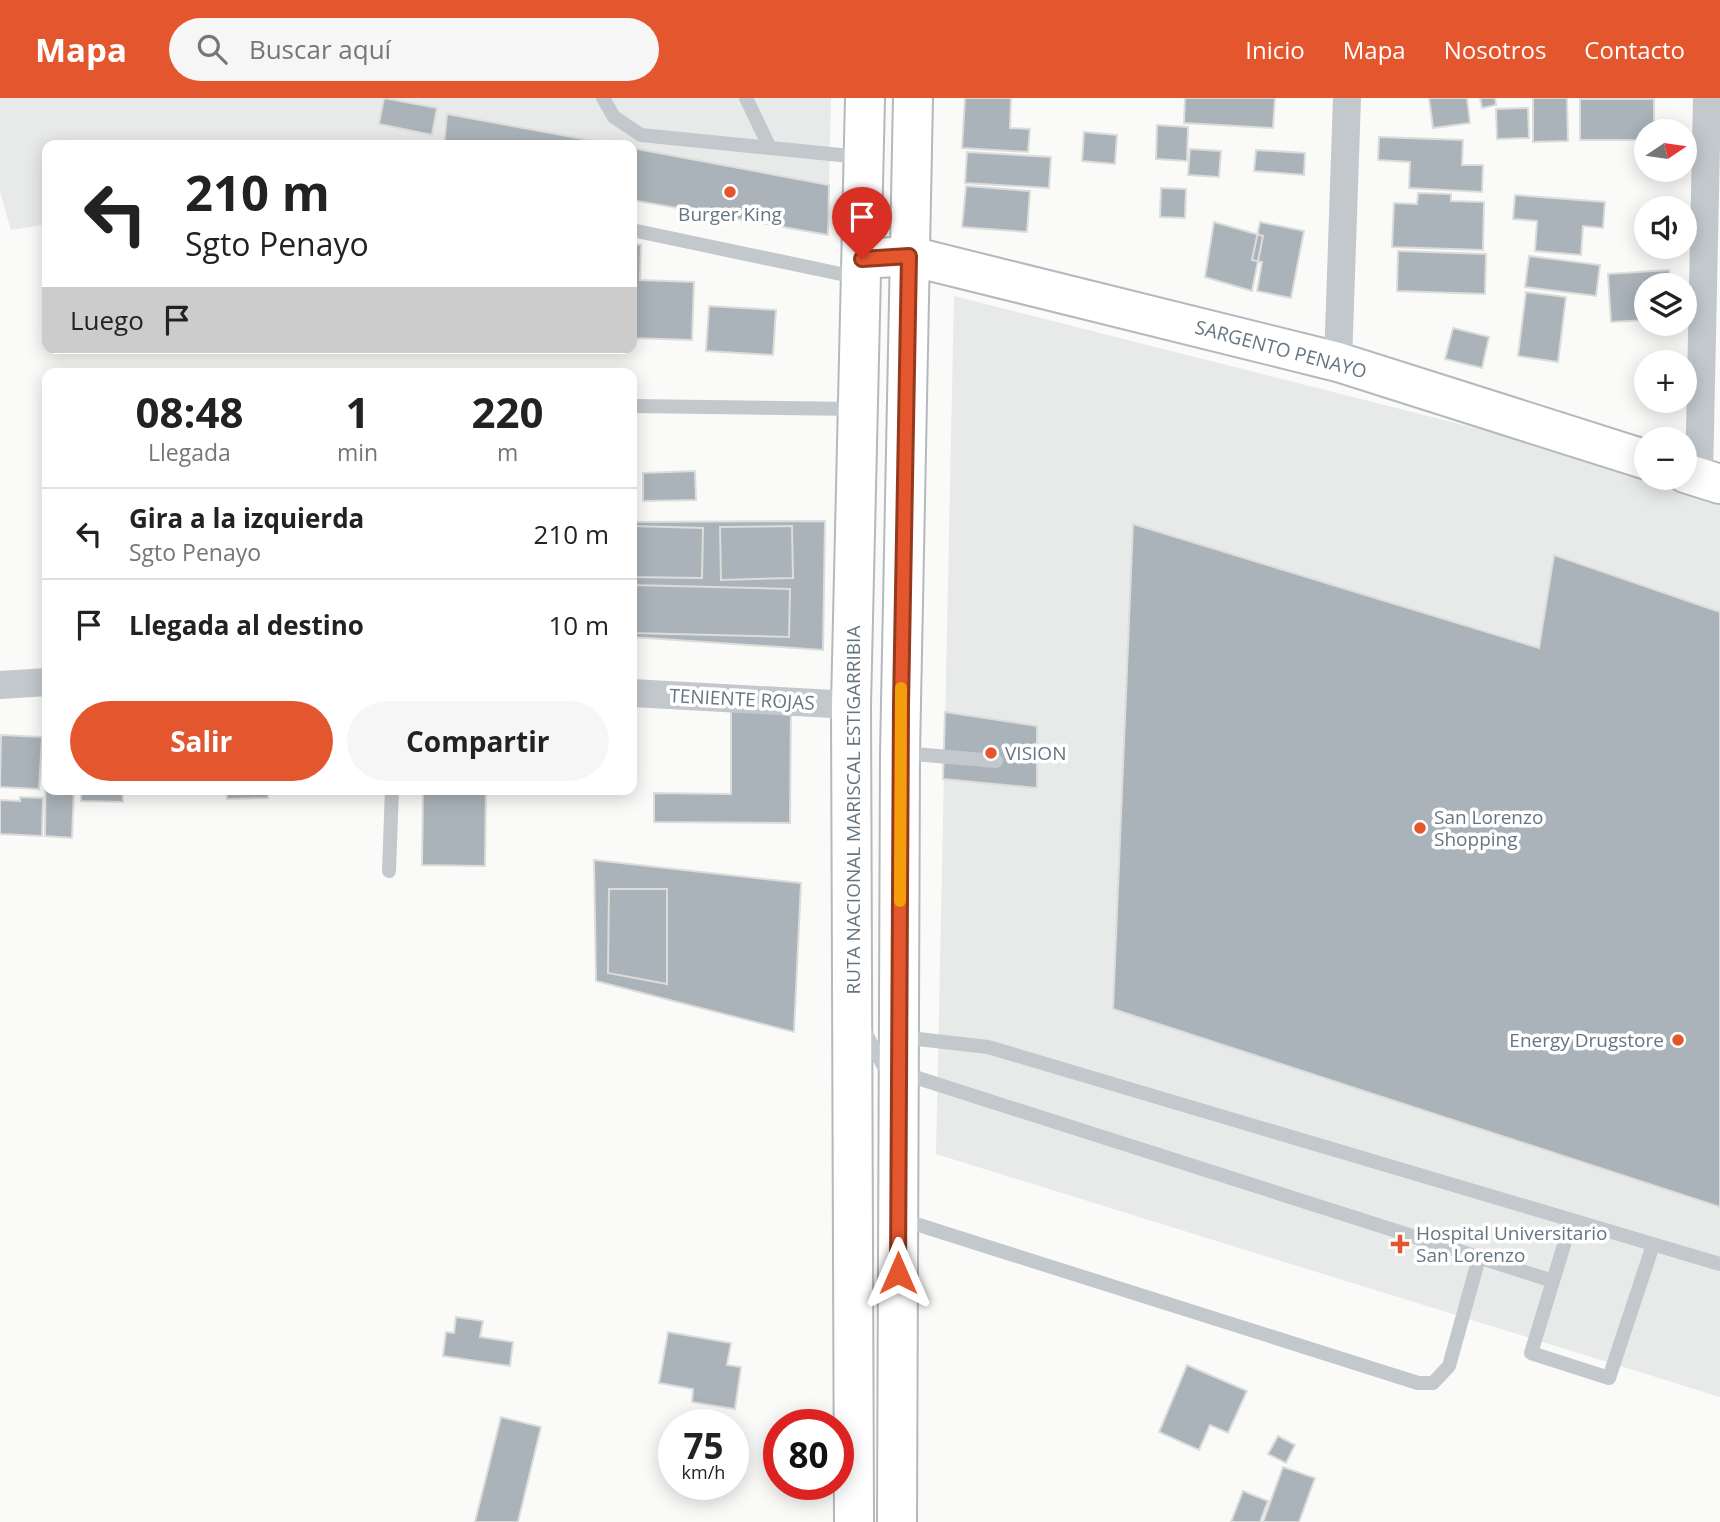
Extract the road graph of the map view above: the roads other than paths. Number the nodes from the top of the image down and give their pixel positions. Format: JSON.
{"nodes":[{"id":1,"x":603,"y":98,"type":"edge"},
{"id":2,"x":746,"y":98,"type":"edge"},
{"id":3,"x":865,"y":98,"type":"edge"},
{"id":4,"x":913,"y":98,"type":"edge"},
{"id":5,"x":1348,"y":98,"type":"edge"},
{"id":6,"x":1707,"y":98,"type":"edge"},
{"id":7,"x":770,"y":148,"type":"junction"},
{"id":8,"x":864,"y":158,"type":"junction"},
{"id":9,"x":637,"y":231,"type":"edge"},
{"id":10,"x":909,"y":256,"type":"junction"},
{"id":11,"x":861,"y":268,"type":"junction"},
{"id":12,"x":1338,"y":362,"type":"junction"},
{"id":13,"x":637,"y":405,"type":"edge"},
{"id":14,"x":858,"y":409,"type":"junction"},
{"id":15,"x":1634,"y":456,"type":"edge"},
{"id":16,"x":1701,"y":478,"type":"edge"},
{"id":17,"x":42,"y":682,"type":"edge"},
{"id":18,"x":0,"y":685,"type":"edge"},
{"id":19,"x":637,"y":694,"type":"edge"},
{"id":20,"x":851,"y":705,"type":"junction"},
{"id":21,"x":900,"y":753,"type":"junction"},
{"id":22,"x":996,"y":761,"type":"dead end"},
{"id":23,"x":392,"y":795,"type":"edge"},
{"id":24,"x":388,"y":871,"type":"dead end"},
{"id":25,"x":853,"y":990,"type":"junction"},
{"id":26,"x":899,"y":1054,"type":"junction"},
{"id":27,"x":898,"y":1219,"type":"junction"},
{"id":28,"x":1571,"y":1222,"type":"junction"},
{"id":29,"x":1653,"y":1245,"type":"junction"},
{"id":30,"x":1479,"y":1258,"type":"junction"},
{"id":31,"x":1720,"y":1264,"type":"edge"},
{"id":32,"x":1553,"y":1281,"type":"junction"},
{"id":33,"x":854,"y":1522,"type":"edge"},
{"id":34,"x":897,"y":1522,"type":"edge"}],
"edges":[{"from":1,"to":7,"type":"lane"},
{"from":2,"to":7,"type":"lane"},
{"from":3,"to":8,"type":"main road","name":"RUTA NACIONAL MARISCAL ESTIGARRIBIA"},
{"from":4,"to":10,"type":"main road"},
{"from":5,"to":12,"type":"street"},
{"from":6,"to":16,"type":"street"},
{"from":7,"to":8,"type":"lane"},
{"from":8,"to":11,"type":"main road","name":"RUTA NACIONAL MARISCAL ESTIGARRIBIA"},
{"from":9,"to":11,"type":"lane"},
{"from":10,"to":11,"type":"main road","name":"SARGENTO PENAYO"},
{"from":10,"to":12,"type":"main road","name":"SARGENTO PENAYO"},
{"from":10,"to":21,"type":"main road"},
{"from":11,"to":14,"type":"main road","name":"RUTA NACIONAL MARISCAL ESTIGARRIBIA"},
{"from":12,"to":15,"type":"main road","name":"SARGENTO PENAYO"},
{"from":13,"to":14,"type":"lane"},
{"from":14,"to":20,"type":"main road","name":"RUTA NACIONAL MARISCAL ESTIGARRIBIA"},
{"from":17,"to":18,"type":"street"},
{"from":19,"to":20,"type":"street","name":"TENIENTE ROJAS"},
{"from":20,"to":25,"type":"main road","name":"RUTA NACIONAL MARISCAL ESTIGARRIBIA"},
{"from":21,"to":22,"type":"lane"},
{"from":21,"to":26,"type":"main road"},
{"from":23,"to":24,"type":"lane"},
{"from":25,"to":26,"type":"lane"},
{"from":25,"to":33,"type":"main road","name":"RUTA NACIONAL MARISCAL ESTIGARRIBIA"},
{"from":26,"to":27,"type":"main road"},
{"from":26,"to":28,"type":"lane"},
{"from":26,"to":30,"type":"lane"},
{"from":27,"to":30,"type":"lane"},
{"from":27,"to":34,"type":"main road"},
{"from":28,"to":29,"type":"lane"},
{"from":28,"to":32,"type":"lane"},
{"from":29,"to":31,"type":"lane"},
{"from":29,"to":32,"type":"lane"},
{"from":30,"to":32,"type":"lane"}]}
